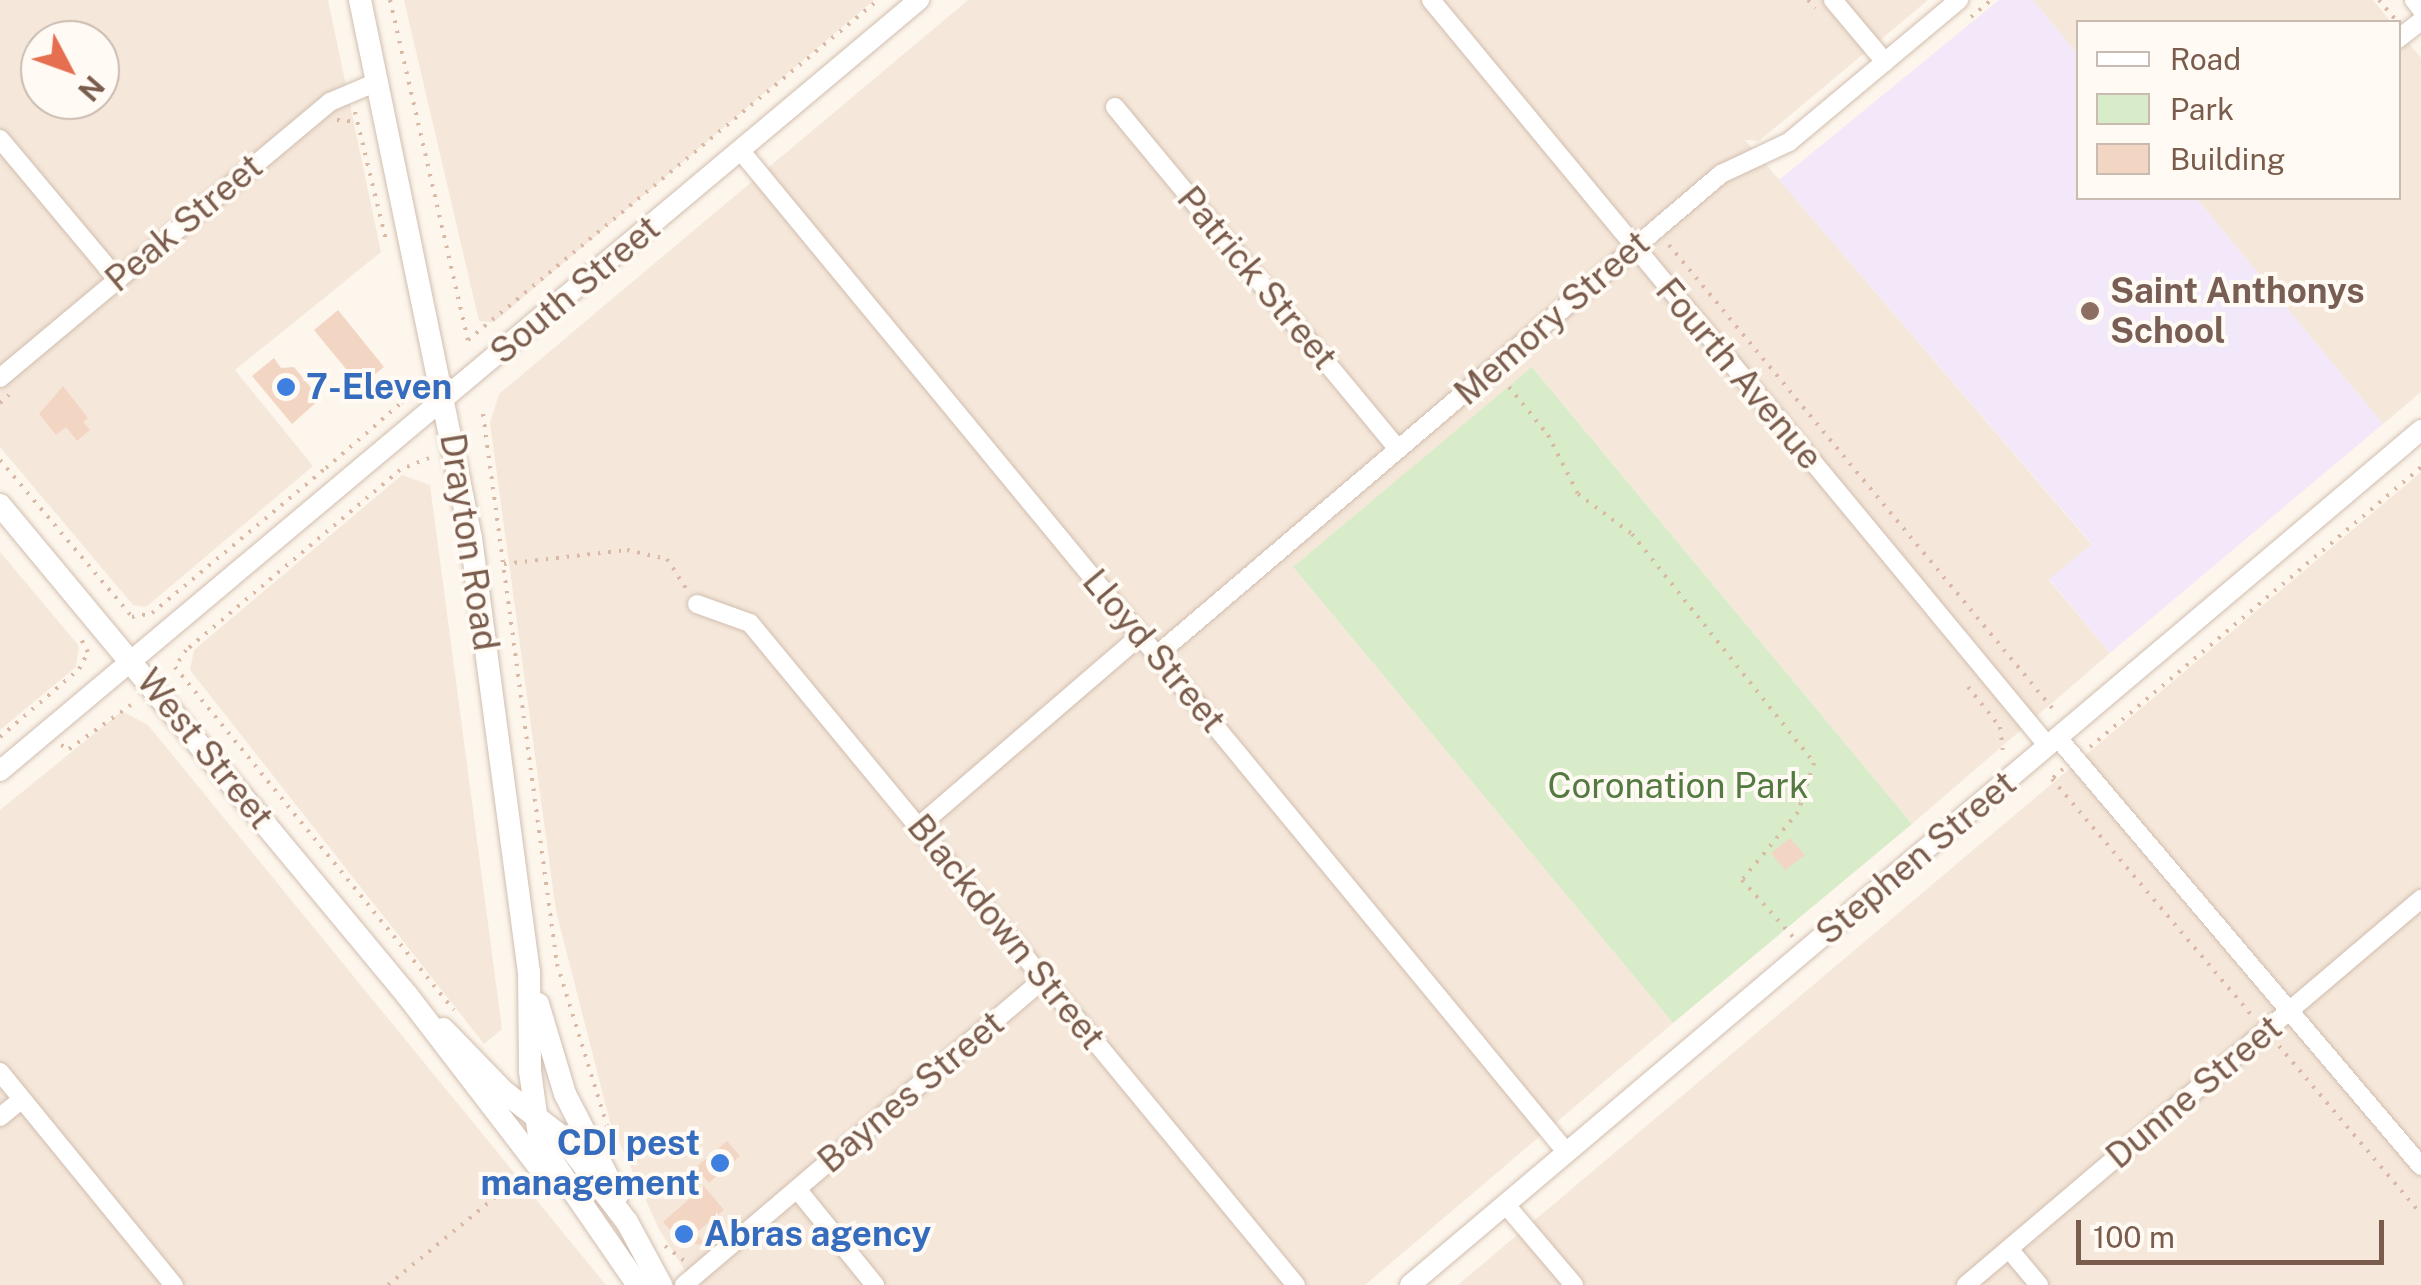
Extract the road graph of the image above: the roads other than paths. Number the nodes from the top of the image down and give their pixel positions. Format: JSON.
{"nodes":[{"id":1,"x":360,"y":0,"type":"edge"},
{"id":2,"x":919,"y":0,"type":"edge"},
{"id":3,"x":1431,"y":0,"type":"edge"},
{"id":4,"x":1834,"y":0,"type":"edge"},
{"id":5,"x":1959,"y":0,"type":"edge"},
{"id":6,"x":2414,"y":0,"type":"edge"},
{"id":7,"x":2421,"y":9,"type":"edge"},
{"id":8,"x":2421,"y":20,"type":"edge"},
{"id":9,"x":2401,"y":37,"type":"edge"},
{"id":10,"x":1885,"y":62,"type":"junction"},
{"id":11,"x":377,"y":82,"type":"junction"},
{"id":12,"x":1115,"y":107,"type":"dead end"},
{"id":13,"x":0,"y":138,"type":"edge"},
{"id":14,"x":740,"y":150,"type":"junction"},
{"id":15,"x":1634,"y":247,"type":"junction"},
{"id":16,"x":118,"y":279,"type":"junction"},
{"id":17,"x":0,"y":378,"type":"edge"},
{"id":18,"x":446,"y":400,"type":"junction"},
{"id":19,"x":2421,"y":430,"type":"edge"},
{"id":20,"x":1398,"y":449,"type":"junction"},
{"id":21,"x":0,"y":505,"type":"edge"},
{"id":22,"x":697,"y":604,"type":"road end"},
{"id":23,"x":1141,"y":634,"type":"junction"},
{"id":24,"x":1158,"y":654,"type":"junction"},
{"id":25,"x":132,"y":660,"type":"junction"},
{"id":26,"x":2053,"y":742,"type":"junction"},
{"id":27,"x":0,"y":771,"type":"edge"},
{"id":28,"x":919,"y":826,"type":"junction"},
{"id":29,"x":2421,"y":899,"type":"edge"},
{"id":30,"x":529,"y":972,"type":"junction"},
{"id":31,"x":1044,"y":979,"type":"junction"},
{"id":32,"x":408,"y":996,"type":"junction"},
{"id":33,"x":2290,"y":1010,"type":"junction"},
{"id":34,"x":0,"y":1072,"type":"edge"},
{"id":35,"x":22,"y":1100,"type":"junction"},
{"id":36,"x":536,"y":1116,"type":"junction"},
{"id":37,"x":0,"y":1117,"type":"edge"},
{"id":38,"x":1567,"y":1153,"type":"junction"},
{"id":39,"x":2421,"y":1166,"type":"edge"},
{"id":40,"x":797,"y":1189,"type":"junction"},
{"id":41,"x":1506,"y":1205,"type":"junction"},
{"id":42,"x":627,"y":1222,"type":"junction"},
{"id":43,"x":2009,"y":1249,"type":"junction"},
{"id":44,"x":676,"y":1284,"type":"edge"},
{"id":45,"x":174,"y":1285,"type":"edge"},
{"id":46,"x":638,"y":1285,"type":"edge"},
{"id":47,"x":875,"y":1285,"type":"edge"},
{"id":48,"x":1296,"y":1285,"type":"edge"},
{"id":49,"x":1410,"y":1285,"type":"edge"},
{"id":50,"x":1574,"y":1285,"type":"edge"},
{"id":51,"x":1966,"y":1285,"type":"edge"},
{"id":52,"x":2039,"y":1285,"type":"edge"}],
"edges":[{"from":1,"to":11,"type":"main road","name":"Drayton Road"},
{"from":2,"to":14,"type":"street","name":"South Street"},
{"from":3,"to":15,"type":"street","name":"Fourth Avenue"},
{"from":4,"to":10,"type":"street"},
{"from":5,"to":10,"type":"street","name":"Memory Street"},
{"from":6,"to":7,"type":"street"},
{"from":8,"to":9,"type":"street"},
{"from":10,"to":15,"type":"street","name":"Memory Street"},
{"from":11,"to":16,"type":"street","name":"Peak Street"},
{"from":11,"to":18,"type":"main road","name":"Drayton Road"},
{"from":12,"to":20,"type":"street","name":"Patrick Street"},
{"from":13,"to":16,"type":"street"},
{"from":14,"to":18,"type":"street","name":"South Street"},
{"from":14,"to":23,"type":"street","name":"Lloyd Street"},
{"from":15,"to":20,"type":"street","name":"Memory Street"},
{"from":15,"to":26,"type":"street","name":"Fourth Avenue"},
{"from":16,"to":17,"type":"street","name":"Peak Street"},
{"from":18,"to":25,"type":"street","name":"South Street"},
{"from":18,"to":30,"type":"main road","name":"Drayton Road"},
{"from":19,"to":26,"type":"street","name":"Stephen Street"},
{"from":20,"to":24,"type":"street","name":"Memory Street"},
{"from":21,"to":25,"type":"main road","name":"West Street"},
{"from":22,"to":28,"type":"street","name":"Blackdown Street"},
{"from":23,"to":24,"type":"street","name":"Lloyd Street"},
{"from":23,"to":28,"type":"street"},
{"from":24,"to":38,"type":"street","name":"Lloyd Street"},
{"from":25,"to":27,"type":"street","name":"South Street"},
{"from":25,"to":32,"type":"main road","name":"West Street"},
{"from":26,"to":33,"type":"street","name":"Fourth Avenue"},
{"from":26,"to":38,"type":"street","name":"Stephen Street"},
{"from":28,"to":31,"type":"street","name":"Blackdown Street"},
{"from":29,"to":33,"type":"street","name":"Dunne Street"},
{"from":30,"to":36,"type":"main road"},
{"from":30,"to":42,"type":"main road"},
{"from":31,"to":40,"type":"street","name":"Baynes Street"},
{"from":31,"to":48,"type":"street","name":"Blackdown Street"},
{"from":32,"to":36,"type":"main road"},
{"from":32,"to":46,"type":"main road"},
{"from":33,"to":39,"type":"street","name":"Fourth Avenue"},
{"from":33,"to":43,"type":"street","name":"Dunne Street"},
{"from":34,"to":35,"type":"street"},
{"from":35,"to":37,"type":"street"},
{"from":35,"to":45,"type":"street"},
{"from":36,"to":42,"type":"main road"},
{"from":36,"to":46,"type":"main road"},
{"from":38,"to":41,"type":"street","name":"Stephen Street"},
{"from":40,"to":44,"type":"street","name":"Baynes Street"},
{"from":40,"to":47,"type":"street"},
{"from":41,"to":49,"type":"street","name":"Stephen Street"},
{"from":41,"to":50,"type":"street"},
{"from":42,"to":44,"type":"main road"},
{"from":43,"to":51,"type":"street","name":"Dunne Street"},
{"from":43,"to":52,"type":"street"}]}
